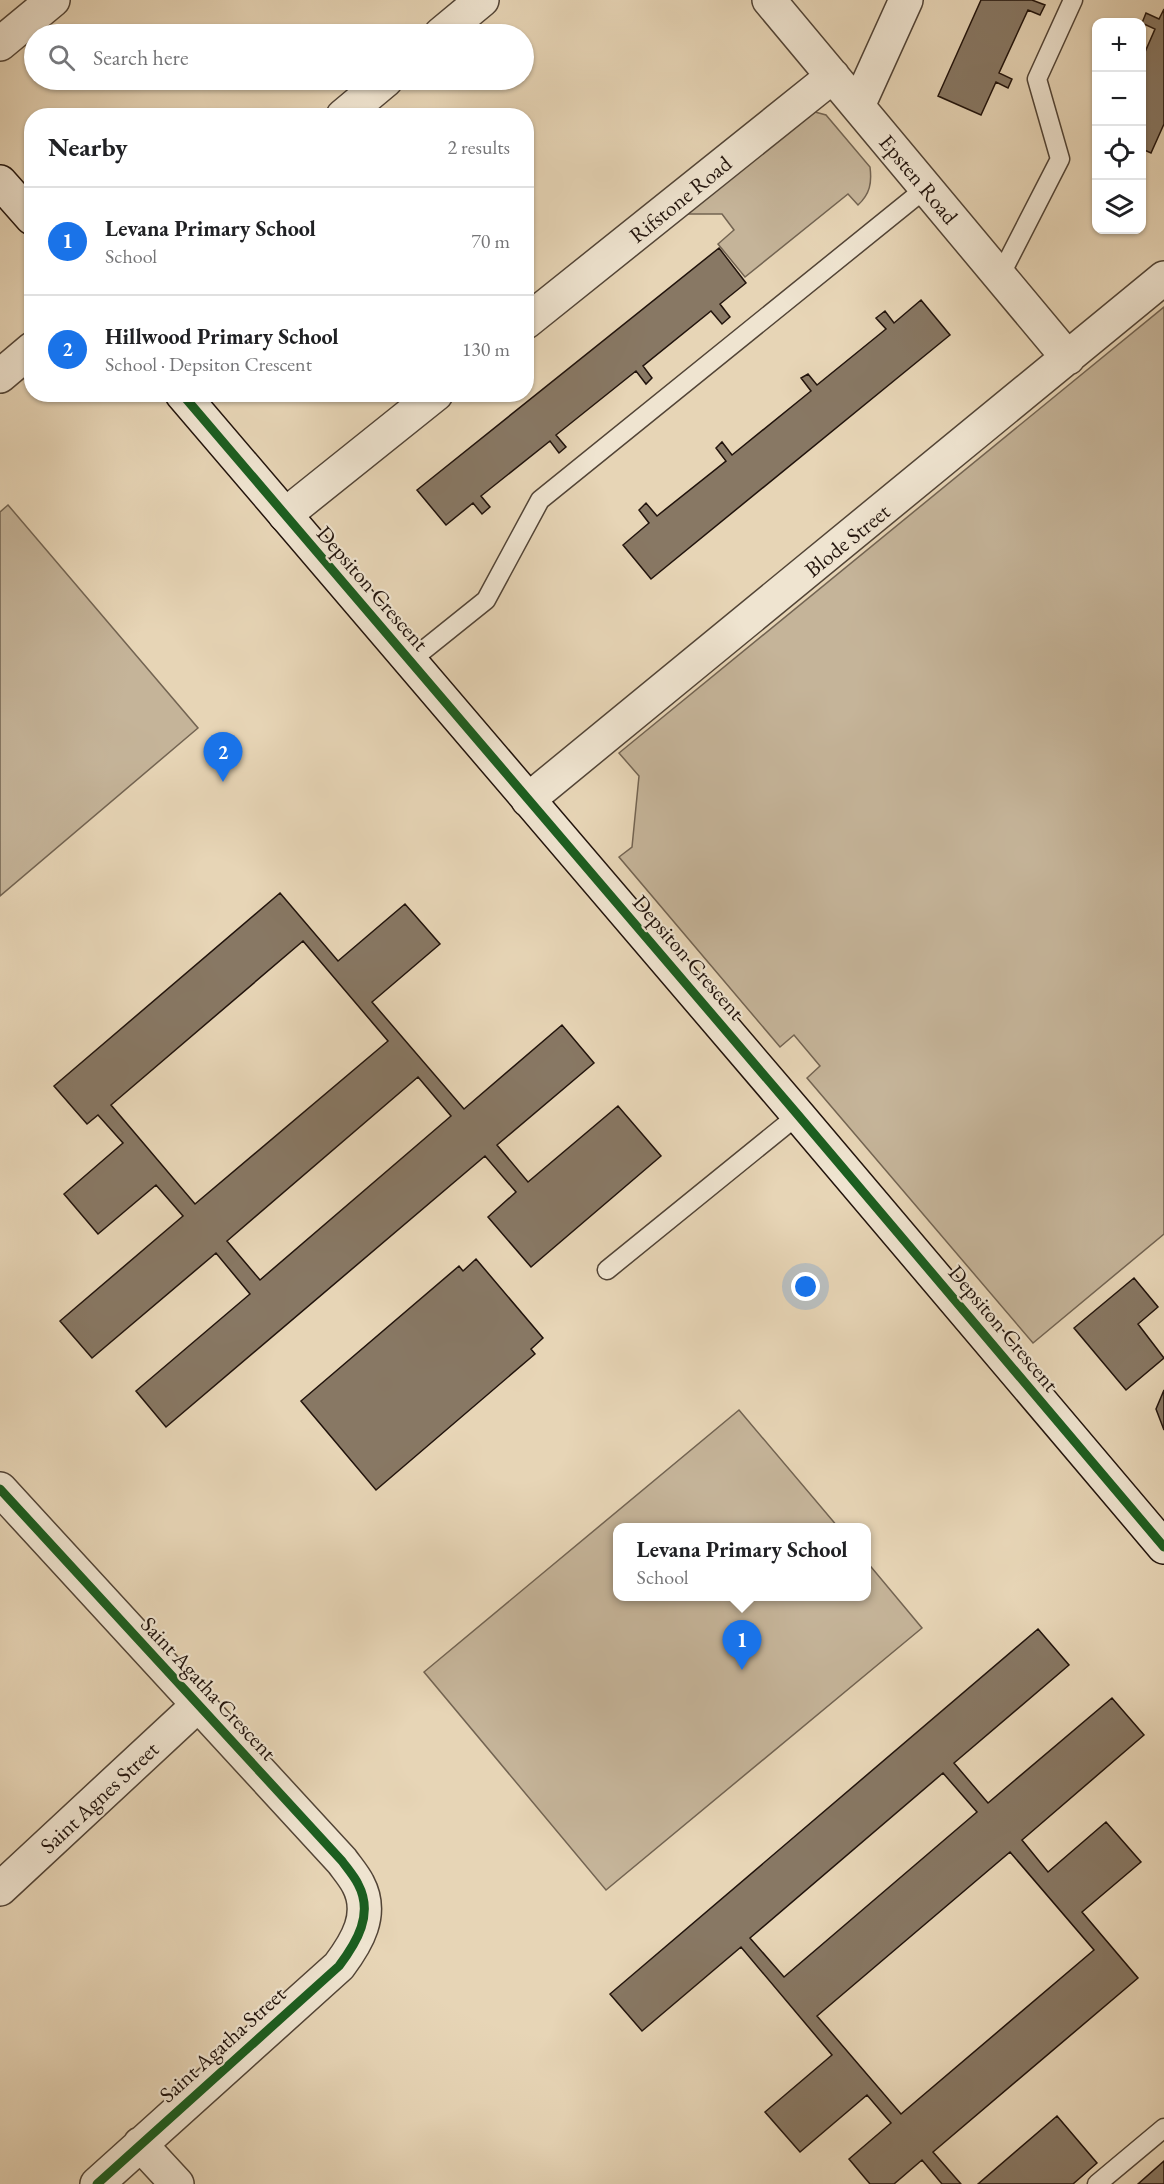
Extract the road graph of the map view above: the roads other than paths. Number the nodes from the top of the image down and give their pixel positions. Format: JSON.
{"nodes":[{"id":1,"x":53,"y":0,"type":"edge"},
{"id":2,"x":482,"y":0,"type":"edge"},
{"id":3,"x":769,"y":0,"type":"edge"},
{"id":4,"x":906,"y":0,"type":"edge"},
{"id":5,"x":1073,"y":0,"type":"edge"},
{"id":6,"x":24,"y":24,"type":"edge"},
{"id":7,"x":24,"y":24,"type":"edge"},
{"id":8,"x":453,"y":24,"type":"edge"},
{"id":9,"x":0,"y":44,"type":"edge"},
{"id":10,"x":833,"y":76,"type":"junction"},
{"id":11,"x":374,"y":90,"type":"edge"},
{"id":12,"x":858,"y":106,"type":"junction"},
{"id":13,"x":353,"y":108,"type":"edge"},
{"id":14,"x":0,"y":182,"type":"edge"},
{"id":15,"x":926,"y":188,"type":"junction"},
{"id":16,"x":24,"y":209,"type":"edge"},
{"id":17,"x":1000,"y":276,"type":"junction"},
{"id":18,"x":1164,"y":278,"type":"edge"},
{"id":19,"x":534,"y":316,"type":"edge"},
{"id":20,"x":24,"y":356,"type":"edge"},
{"id":21,"x":1068,"y":358,"type":"junction"},
{"id":22,"x":0,"y":376,"type":"edge"},
{"id":23,"x":189,"y":402,"type":"edge"},
{"id":24,"x":426,"y":402,"type":"edge"},
{"id":25,"x":285,"y":515,"type":"junction"},
{"id":26,"x":410,"y":661,"type":"junction"},
{"id":27,"x":528,"y":800,"type":"junction"},
{"id":28,"x":798,"y":1115,"type":"junction"},
{"id":29,"x":607,"y":1270,"type":"dead end"},
{"id":30,"x":4,"y":1503,"type":"edge"},
{"id":31,"x":1164,"y":1547,"type":"edge"},
{"id":32,"x":198,"y":1705,"type":"junction"},
{"id":33,"x":0,"y":1889,"type":"edge"},
{"id":34,"x":363,"y":1926,"type":"joint"},
{"id":35,"x":1164,"y":2128,"type":"edge"},
{"id":36,"x":140,"y":2144,"type":"junction"},
{"id":37,"x":97,"y":2184,"type":"edge"},
{"id":38,"x":177,"y":2184,"type":"edge"},
{"id":39,"x":1097,"y":2184,"type":"edge"}],
"edges":[{"from":1,"to":6,"type":"street"},
{"from":2,"to":8,"type":"street"},
{"from":3,"to":10,"type":"street","name":"Epsten Road"},
{"from":4,"to":12,"type":"street"},
{"from":5,"to":17,"type":"lane"},
{"from":7,"to":9,"type":"street"},
{"from":10,"to":12,"type":"street","name":"Epsten Road"},
{"from":10,"to":19,"type":"street","name":"Rifstone Road"},
{"from":11,"to":13,"type":"street"},
{"from":12,"to":15,"type":"street","name":"Epsten Road"},
{"from":14,"to":16,"type":"street"},
{"from":15,"to":17,"type":"street","name":"Epsten Road"},
{"from":15,"to":26,"type":"lane"},
{"from":17,"to":21,"type":"street","name":"Epsten Road"},
{"from":18,"to":21,"type":"street","name":"Blode Street"},
{"from":20,"to":22,"type":"street"},
{"from":21,"to":27,"type":"street","name":"Blode Street"},
{"from":23,"to":25,"type":"street","name":"Depsiton Crescent"},
{"from":24,"to":25,"type":"street"},
{"from":25,"to":26,"type":"street","name":"Depsiton Crescent"},
{"from":26,"to":27,"type":"street","name":"Depsiton Crescent"},
{"from":27,"to":28,"type":"street","name":"Depsiton Crescent"},
{"from":28,"to":29,"type":"lane"},
{"from":28,"to":31,"type":"street","name":"Depsiton Crescent"},
{"from":30,"to":32,"type":"street","name":"Saint Agatha Crescent"},
{"from":32,"to":33,"type":"street","name":"Saint Agnes Street"},
{"from":32,"to":34,"type":"street","name":"Saint Agatha Crescent"},
{"from":34,"to":36,"type":"street","name":"Saint Agatha Street"},
{"from":35,"to":39,"type":"lane"},
{"from":36,"to":37,"type":"street","name":"Saint Agatha Street"},
{"from":36,"to":38,"type":"street"}]}
